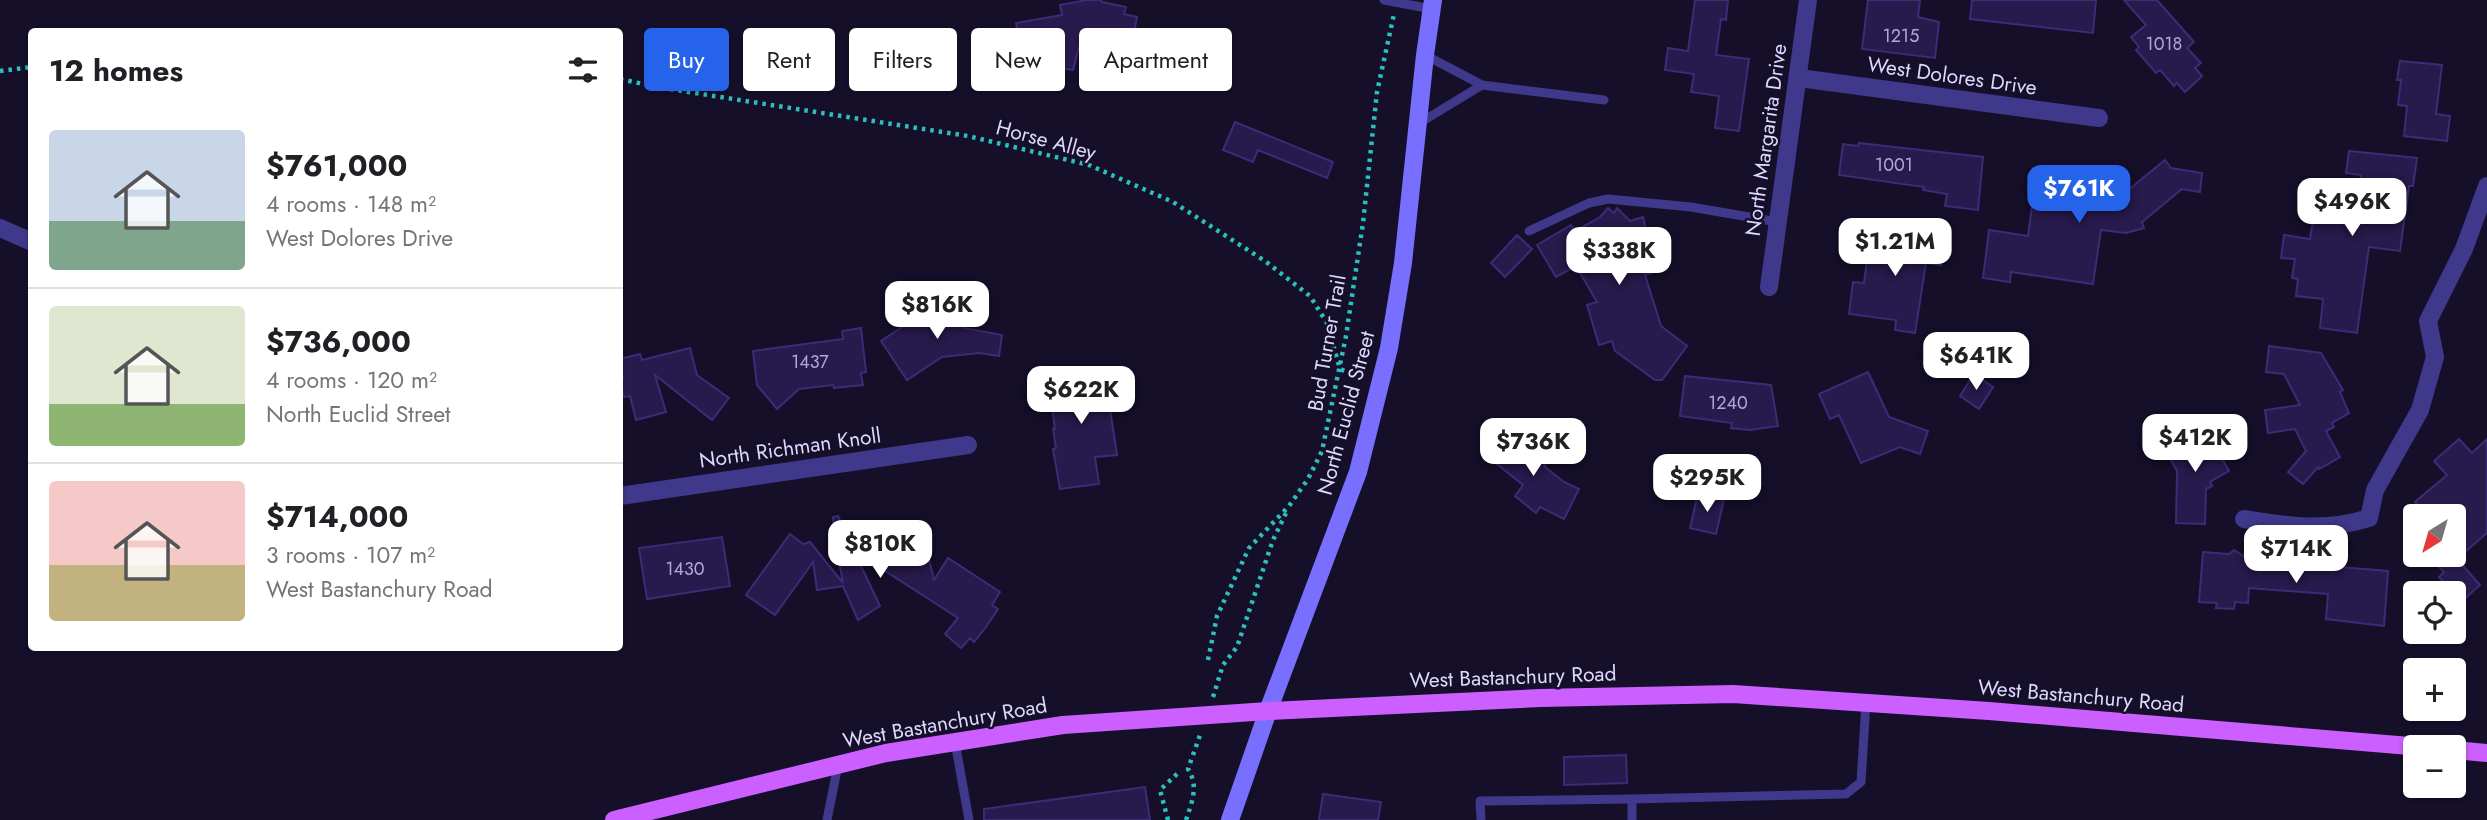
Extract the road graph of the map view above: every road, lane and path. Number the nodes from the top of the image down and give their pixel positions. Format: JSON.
{"nodes":[{"id":1,"x":1384,"y":0,"type":"edge"},
{"id":2,"x":1808,"y":0,"type":"edge"},
{"id":3,"x":1396,"y":2,"type":"junction"},
{"id":4,"x":1432,"y":4,"type":"edge"},
{"id":5,"x":1425,"y":55,"type":"junction"},
{"id":6,"x":28,"y":68,"type":"edge"},
{"id":7,"x":0,"y":71,"type":"edge"},
{"id":8,"x":1799,"y":78,"type":"junction"},
{"id":9,"x":623,"y":80,"type":"edge"},
{"id":10,"x":1482,"y":85,"type":"junction"},
{"id":11,"x":1604,"y":100,"type":"dead end"},
{"id":12,"x":2099,"y":118,"type":"dead end"},
{"id":13,"x":1417,"y":125,"type":"junction"},
{"id":14,"x":2487,"y":186,"type":"edge"},
{"id":15,"x":1778,"y":222,"type":"junction"},
{"id":16,"x":0,"y":228,"type":"edge"},
{"id":17,"x":1528,"y":231,"type":"dead end"},
{"id":18,"x":28,"y":240,"type":"edge"},
{"id":19,"x":1769,"y":287,"type":"dead end"},
{"id":20,"x":1339,"y":369,"type":"junction"},
{"id":21,"x":1380,"y":385,"type":"junction"},
{"id":22,"x":968,"y":445,"type":"dead end"},
{"id":23,"x":623,"y":496,"type":"edge"},
{"id":24,"x":1289,"y":506,"type":"junction"},
{"id":25,"x":2244,"y":519,"type":"dead end"},
{"id":26,"x":1208,"y":660,"type":"dead end"},
{"id":27,"x":1866,"y":703,"type":"junction"},
{"id":28,"x":1268,"y":711,"type":"junction"},
{"id":29,"x":1207,"y":715,"type":"junction"},
{"id":30,"x":955,"y":742,"type":"junction"},
{"id":31,"x":2403,"y":745,"type":"edge"},
{"id":32,"x":2466,"y":751,"type":"edge"},
{"id":33,"x":2487,"y":753,"type":"edge"},
{"id":34,"x":838,"y":765,"type":"junction"},
{"id":35,"x":1178,"y":773,"type":"dead end"},
{"id":36,"x":1632,"y":799,"type":"junction"},
{"id":37,"x":659,"y":815,"type":"edge"},
{"id":38,"x":614,"y":820,"type":"edge"},
{"id":39,"x":827,"y":820,"type":"edge"},
{"id":40,"x":969,"y":820,"type":"edge"},
{"id":41,"x":1168,"y":820,"type":"edge"},
{"id":42,"x":1186,"y":820,"type":"edge"},
{"id":43,"x":1230,"y":820,"type":"edge"},
{"id":44,"x":1481,"y":820,"type":"edge"},
{"id":45,"x":1632,"y":820,"type":"edge"}],
"edges":[{"from":1,"to":3,"type":"lane"},
{"from":2,"to":8,"type":"street","name":"North Margarita Drive"},
{"from":3,"to":4,"type":"lane"},
{"from":3,"to":20,"type":"path","name":"Bud Turner Trail"},
{"from":4,"to":5,"type":"main road","name":"North Euclid Street"},
{"from":5,"to":10,"type":"lane"},
{"from":5,"to":13,"type":"main road","name":"North Euclid Street"},
{"from":6,"to":7,"type":"path"},
{"from":8,"to":12,"type":"street","name":"West Dolores Drive"},
{"from":8,"to":15,"type":"street","name":"North Margarita Drive"},
{"from":9,"to":20,"type":"path","name":"Horse Alley"},
{"from":10,"to":11,"type":"lane"},
{"from":10,"to":13,"type":"lane"},
{"from":13,"to":21,"type":"main road","name":"North Euclid Street"},
{"from":14,"to":25,"type":"street"},
{"from":15,"to":17,"type":"lane"},
{"from":15,"to":19,"type":"street","name":"North Margarita Drive"},
{"from":16,"to":18,"type":"street"},
{"from":20,"to":21,"type":"path"},
{"from":20,"to":24,"type":"path","name":"Bud Turner Trail"},
{"from":21,"to":28,"type":"main road","name":"North Euclid Street"},
{"from":22,"to":23,"type":"street","name":"North Richman Knoll"},
{"from":24,"to":26,"type":"path","name":"Bud Turner Trail"},
{"from":24,"to":29,"type":"path"},
{"from":27,"to":28,"type":"main road","name":"West Bastanchury Road"},
{"from":27,"to":31,"type":"main road","name":"West Bastanchury Road"},
{"from":27,"to":36,"type":"lane"},
{"from":28,"to":29,"type":"main road","name":"West Bastanchury Road"},
{"from":28,"to":43,"type":"main road","name":"North Euclid Street"},
{"from":29,"to":30,"type":"main road","name":"West Bastanchury Road"},
{"from":29,"to":42,"type":"path"},
{"from":30,"to":34,"type":"main road","name":"West Bastanchury Road"},
{"from":30,"to":40,"type":"lane"},
{"from":32,"to":33,"type":"main road"},
{"from":34,"to":37,"type":"main road","name":"West Bastanchury Road"},
{"from":34,"to":39,"type":"lane"},
{"from":35,"to":41,"type":"path"},
{"from":36,"to":44,"type":"lane"},
{"from":36,"to":45,"type":"lane"},
{"from":37,"to":38,"type":"main road","name":"West Bastanchury Road"}]}
